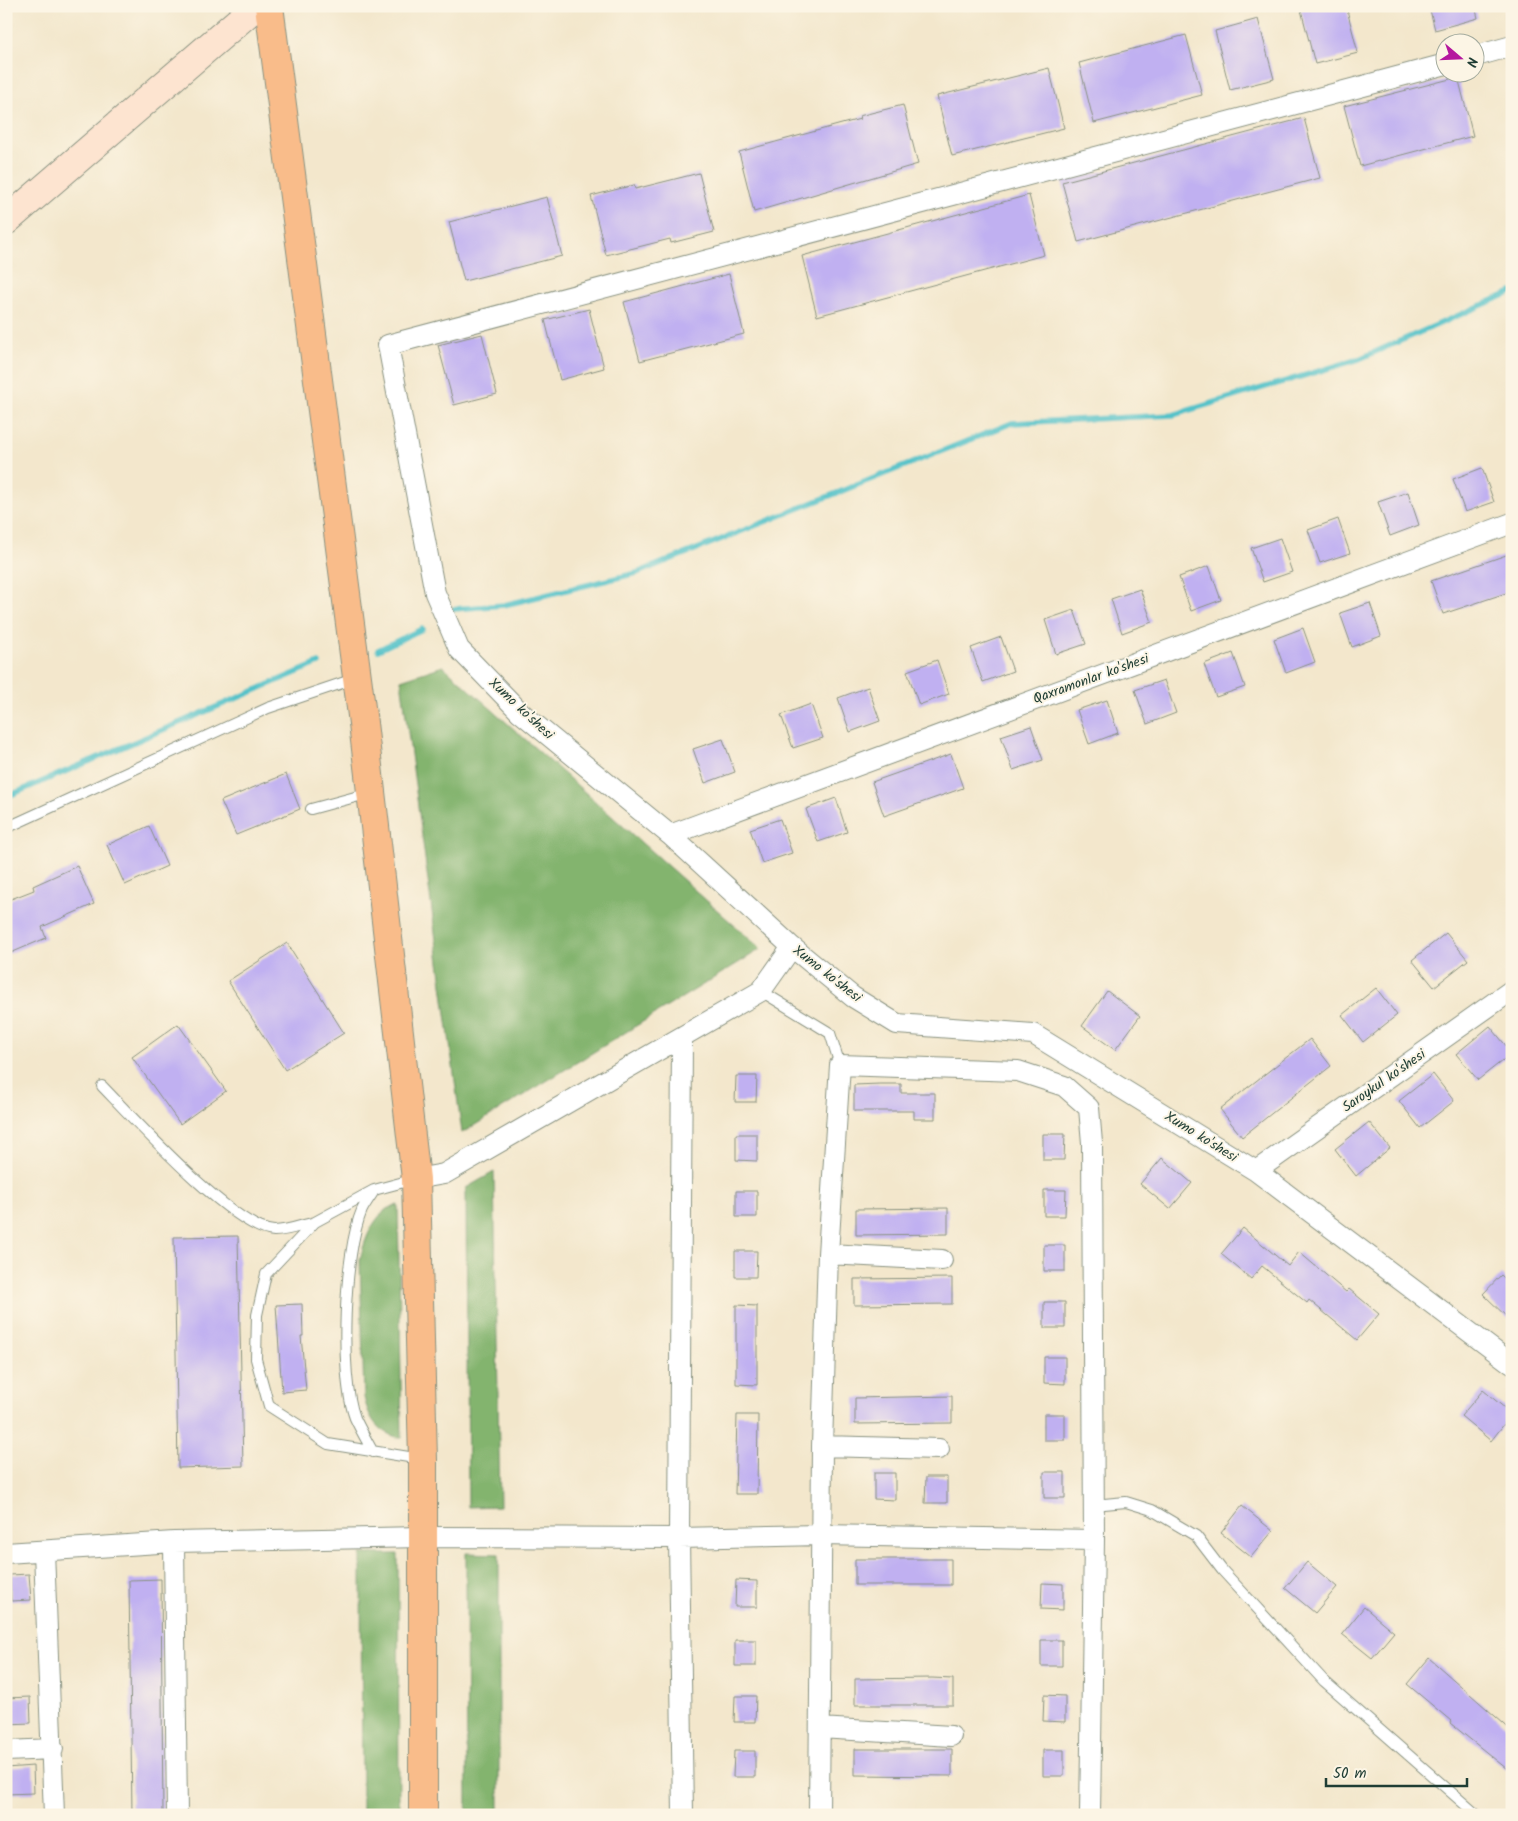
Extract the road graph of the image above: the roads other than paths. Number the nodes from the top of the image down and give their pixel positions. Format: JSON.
{"nodes":[{"id":1,"x":256,"y":6,"type":"edge"},
{"id":2,"x":269,"y":6,"type":"edge"},
{"id":3,"x":1512,"y":46,"type":"edge"},
{"id":4,"x":1486,"y":53,"type":"edge"},
{"id":5,"x":1436,"y":67,"type":"edge"},
{"id":6,"x":6,"y":221,"type":"edge"},
{"id":7,"x":1512,"y":523,"type":"edge"},
{"id":8,"x":358,"y":677,"type":"junction"},
{"id":9,"x":372,"y":793,"type":"junction"},
{"id":10,"x":311,"y":808,"type":"dead end"},
{"id":11,"x":6,"y":828,"type":"edge"},
{"id":12,"x":670,"y":835,"type":"junction"},
{"id":13,"x":792,"y":947,"type":"junction"},
{"id":14,"x":1512,"y":990,"type":"edge"},
{"id":15,"x":761,"y":991,"type":"junction"},
{"id":16,"x":682,"y":1038,"type":"junction"},
{"id":17,"x":840,"y":1065,"type":"junction"},
{"id":18,"x":102,"y":1086,"type":"dead end"},
{"id":19,"x":1256,"y":1171,"type":"junction"},
{"id":20,"x":416,"y":1179,"type":"junction"},
{"id":21,"x":374,"y":1190,"type":"junction"},
{"id":22,"x":315,"y":1222,"type":"junction"},
{"id":23,"x":828,"y":1254,"type":"junction"},
{"id":24,"x":942,"y":1260,"type":"dead end"},
{"id":25,"x":1512,"y":1364,"type":"edge"},
{"id":26,"x":822,"y":1446,"type":"junction"},
{"id":27,"x":939,"y":1449,"type":"dead end"},
{"id":28,"x":373,"y":1452,"type":"junction"},
{"id":29,"x":424,"y":1460,"type":"junction"},
{"id":30,"x":1093,"y":1505,"type":"junction"},
{"id":31,"x":821,"y":1535,"type":"junction"},
{"id":32,"x":422,"y":1537,"type":"junction"},
{"id":33,"x":679,"y":1538,"type":"junction"},
{"id":34,"x":1094,"y":1540,"type":"junction"},
{"id":35,"x":174,"y":1542,"type":"junction"},
{"id":36,"x":44,"y":1551,"type":"junction"},
{"id":37,"x":6,"y":1553,"type":"edge"},
{"id":38,"x":820,"y":1728,"type":"junction"},
{"id":39,"x":951,"y":1736,"type":"dead end"},
{"id":40,"x":53,"y":1749,"type":"junction"},
{"id":41,"x":6,"y":1751,"type":"edge"},
{"id":42,"x":54,"y":1815,"type":"edge"},
{"id":43,"x":177,"y":1815,"type":"edge"},
{"id":44,"x":422,"y":1815,"type":"edge"},
{"id":45,"x":683,"y":1815,"type":"edge"},
{"id":46,"x":819,"y":1815,"type":"edge"},
{"id":47,"x":1090,"y":1815,"type":"edge"},
{"id":48,"x":1478,"y":1815,"type":"edge"}],
"edges":[{"from":1,"to":6,"type":"street"},
{"from":2,"to":8,"type":"main road"},
{"from":3,"to":4,"type":"street"},
{"from":5,"to":12,"type":"street","name":"Xumo ko'shesi"},
{"from":7,"to":12,"type":"street","name":"Qaxramonlar ko'shesi"},
{"from":8,"to":9,"type":"main road"},
{"from":8,"to":11,"type":"lane"},
{"from":9,"to":10,"type":"lane"},
{"from":9,"to":20,"type":"main road"},
{"from":12,"to":13,"type":"street","name":"Xumo ko'shesi"},
{"from":13,"to":15,"type":"street"},
{"from":13,"to":19,"type":"street","name":"Xumo ko'shesi"},
{"from":14,"to":19,"type":"street","name":"Saroykul ko'shesi"},
{"from":15,"to":16,"type":"street"},
{"from":15,"to":17,"type":"lane"},
{"from":16,"to":20,"type":"street"},
{"from":16,"to":33,"type":"street"},
{"from":17,"to":23,"type":"street"},
{"from":17,"to":30,"type":"street"},
{"from":18,"to":22,"type":"lane"},
{"from":19,"to":25,"type":"street","name":"Xumo ko'shesi"},
{"from":20,"to":21,"type":"lane"},
{"from":20,"to":29,"type":"main road"},
{"from":21,"to":22,"type":"lane"},
{"from":21,"to":28,"type":"lane"},
{"from":22,"to":28,"type":"lane"},
{"from":23,"to":24,"type":"street"},
{"from":23,"to":26,"type":"street"},
{"from":26,"to":27,"type":"street"},
{"from":26,"to":31,"type":"street"},
{"from":28,"to":29,"type":"lane"},
{"from":29,"to":32,"type":"main road"},
{"from":30,"to":34,"type":"street"},
{"from":30,"to":48,"type":"lane"},
{"from":31,"to":33,"type":"street"},
{"from":31,"to":34,"type":"street"},
{"from":31,"to":38,"type":"street"},
{"from":32,"to":33,"type":"street"},
{"from":32,"to":35,"type":"street"},
{"from":32,"to":44,"type":"main road"},
{"from":33,"to":45,"type":"street"},
{"from":34,"to":47,"type":"street"},
{"from":35,"to":36,"type":"street"},
{"from":35,"to":43,"type":"street"},
{"from":36,"to":37,"type":"street"},
{"from":36,"to":40,"type":"street"},
{"from":38,"to":39,"type":"street"},
{"from":38,"to":46,"type":"street"},
{"from":40,"to":41,"type":"street"},
{"from":40,"to":42,"type":"street"}]}
